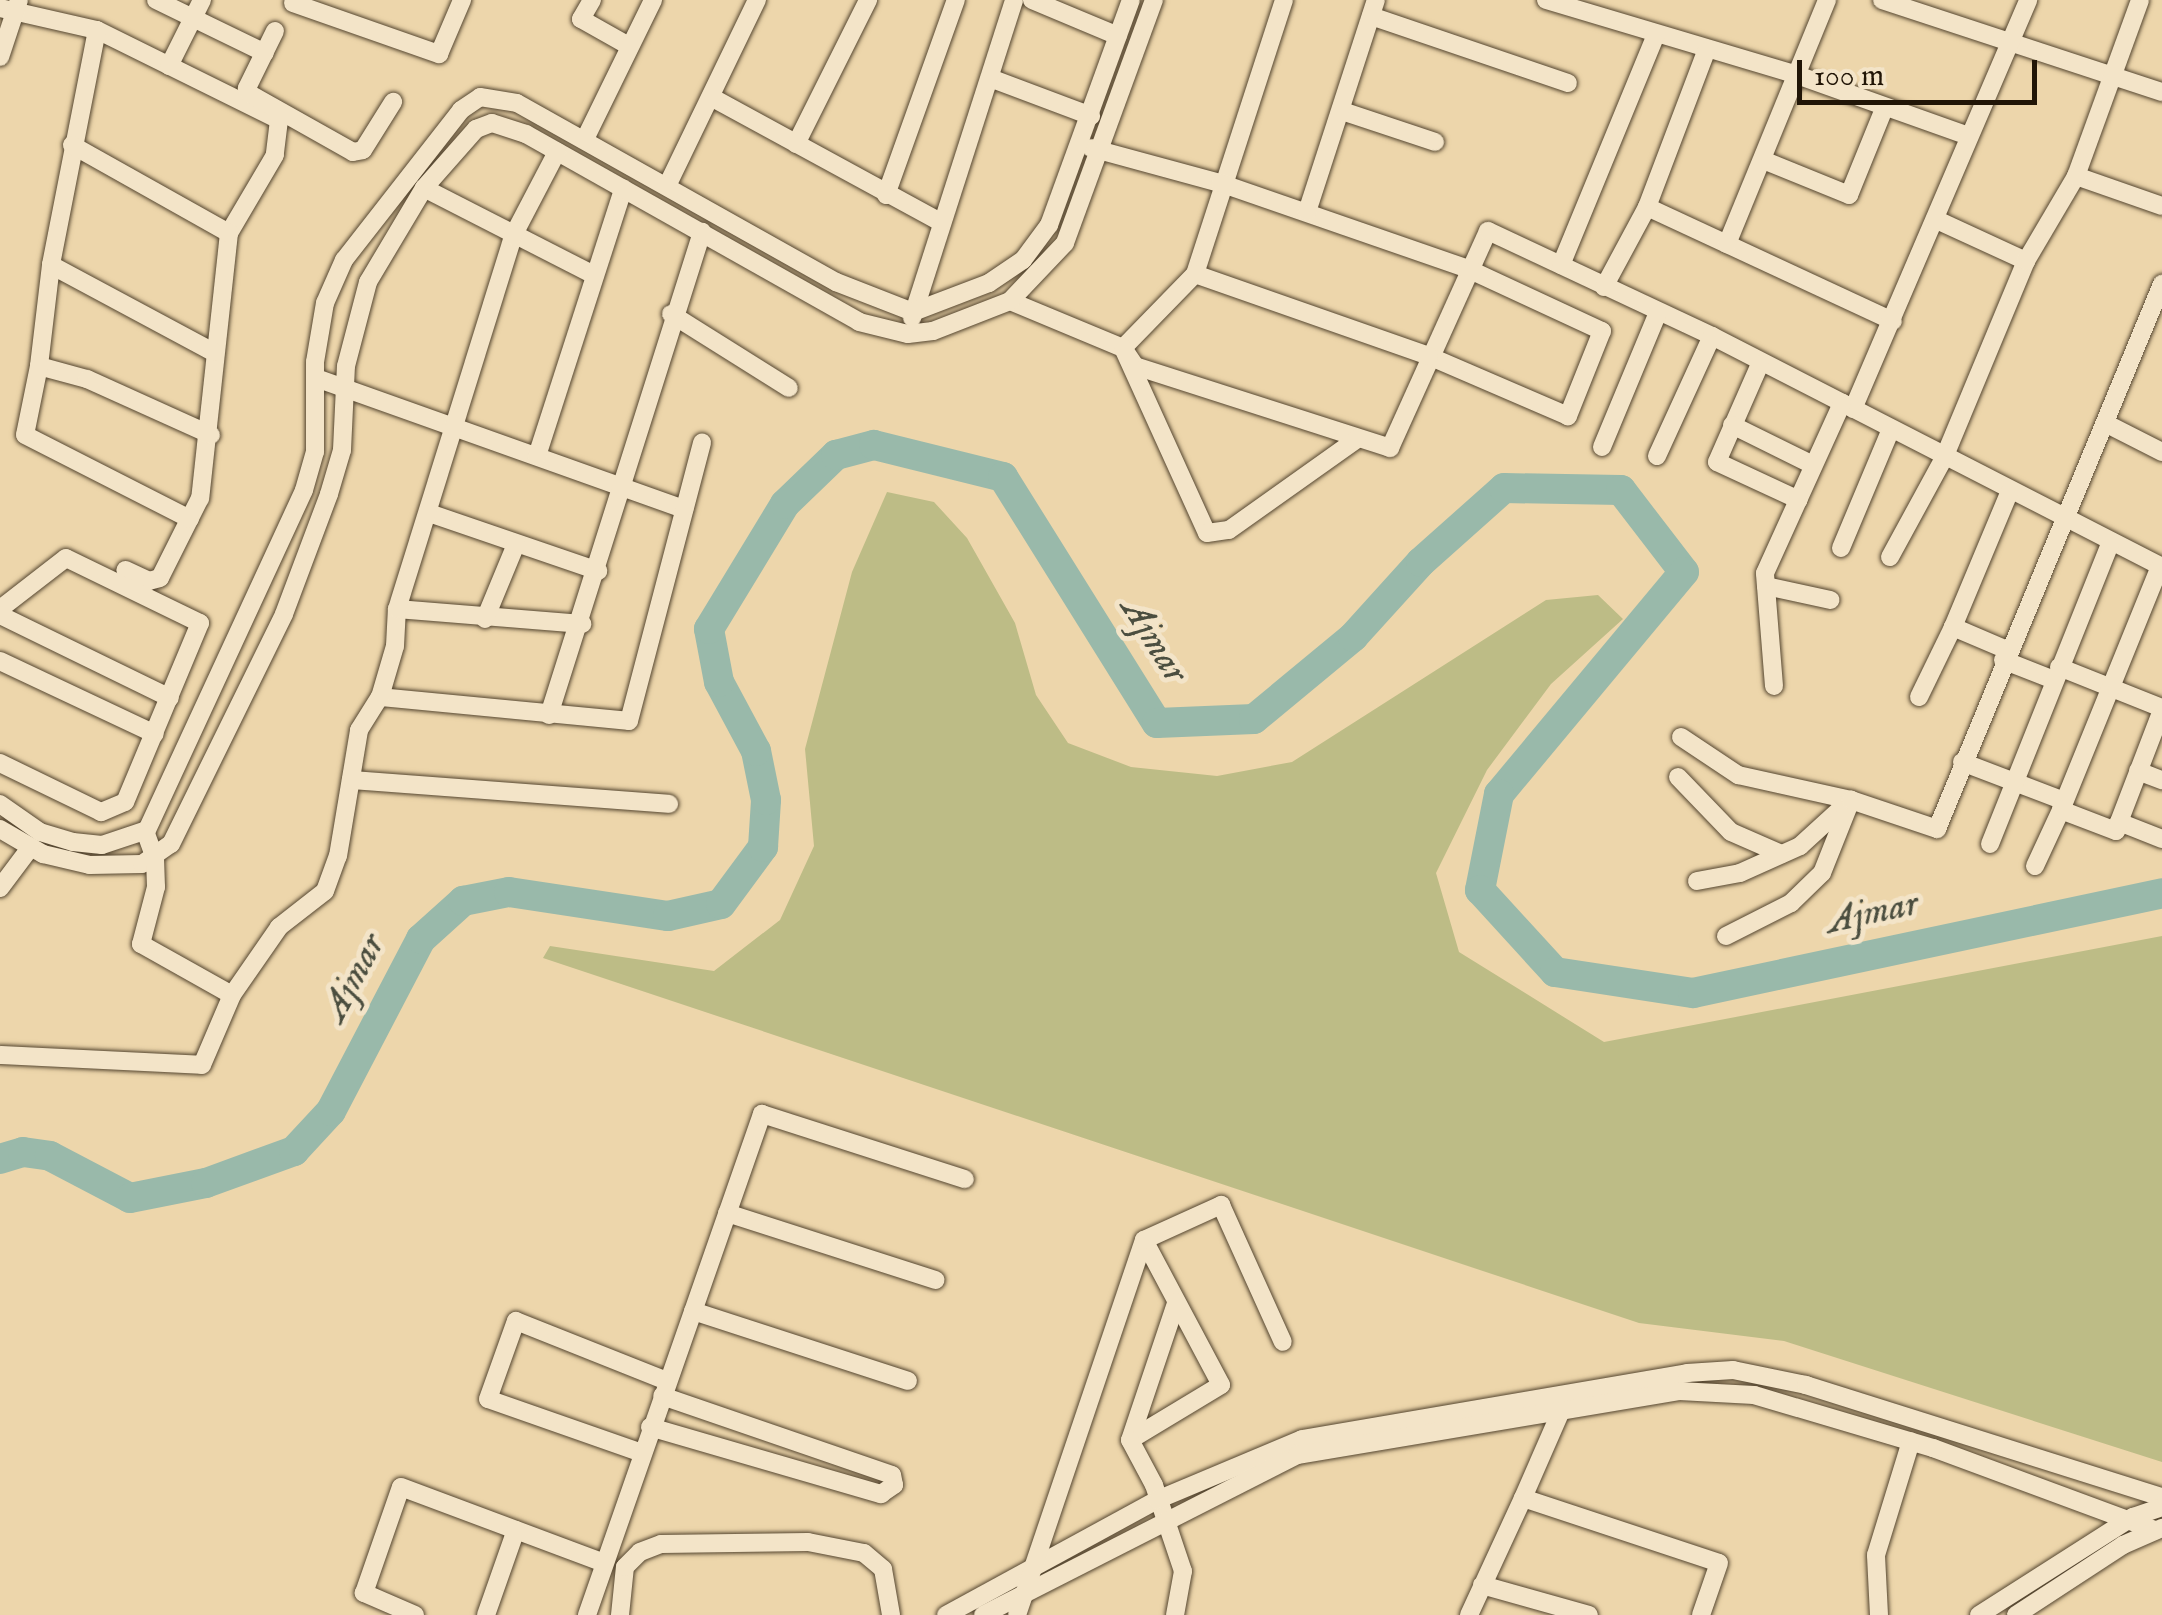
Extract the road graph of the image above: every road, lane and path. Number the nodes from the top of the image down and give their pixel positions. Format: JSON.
{"nodes":[{"id":1,"x":156,"y":0,"type":"edge"},
{"id":2,"x":202,"y":0,"type":"edge"},
{"id":3,"x":462,"y":0,"type":"edge"},
{"id":4,"x":592,"y":0,"type":"edge"},
{"id":5,"x":653,"y":0,"type":"edge"},
{"id":6,"x":757,"y":0,"type":"edge"},
{"id":7,"x":868,"y":0,"type":"edge"},
{"id":8,"x":956,"y":0,"type":"edge"},
{"id":9,"x":1032,"y":0,"type":"edge"},
{"id":10,"x":1130,"y":0,"type":"edge"},
{"id":11,"x":1154,"y":0,"type":"edge"},
{"id":12,"x":1284,"y":0,"type":"edge"},
{"id":13,"x":1546,"y":0,"type":"edge"},
{"id":14,"x":1827,"y":0,"type":"edge"},
{"id":15,"x":1882,"y":0,"type":"edge"},
{"id":16,"x":2028,"y":0,"type":"edge"},
{"id":17,"x":2140,"y":0,"type":"edge"},
{"id":18,"x":1010,"y":1,"type":"edge"},
{"id":19,"x":294,"y":4,"type":"dead end"},
{"id":20,"x":11,"y":7,"type":"edge"},
{"id":21,"x":1374,"y":8,"type":"edge"},
{"id":22,"x":193,"y":18,"type":"junction"},
{"id":23,"x":98,"y":30,"type":"junction"},
{"id":24,"x":274,"y":31,"type":"dead end"},
{"id":25,"x":1656,"y":34,"type":"junction"},
{"id":26,"x":1118,"y":36,"type":"junction"},
{"id":27,"x":2012,"y":38,"type":"junction"},
{"id":28,"x":629,"y":46,"type":"junction"},
{"id":29,"x":1706,"y":52,"type":"junction"},
{"id":30,"x":265,"y":53,"type":"junction"},
{"id":31,"x":0,"y":56,"type":"edge"},
{"id":32,"x":169,"y":66,"type":"junction"},
{"id":33,"x":1797,"y":74,"type":"junction"},
{"id":34,"x":2114,"y":74,"type":"junction"},
{"id":35,"x":990,"y":78,"type":"junction"},
{"id":36,"x":1568,"y":83,"type":"dead end"},
{"id":37,"x":2162,"y":92,"type":"edge"},
{"id":38,"x":710,"y":97,"type":"junction"},
{"id":39,"x":393,"y":102,"type":"dead end"},
{"id":40,"x":1884,"y":110,"type":"junction"},
{"id":41,"x":1342,"y":111,"type":"junction"},
{"id":42,"x":1090,"y":116,"type":"junction"},
{"id":43,"x":1968,"y":136,"type":"junction"},
{"id":44,"x":585,"y":139,"type":"junction"},
{"id":45,"x":1435,"y":142,"type":"dead end"},
{"id":46,"x":796,"y":144,"type":"junction"},
{"id":47,"x":1082,"y":144,"type":"junction"},
{"id":48,"x":72,"y":145,"type":"junction"},
{"id":49,"x":558,"y":152,"type":"junction"},
{"id":50,"x":1102,"y":152,"type":"junction"},
{"id":51,"x":1763,"y":160,"type":"junction"},
{"id":52,"x":2076,"y":176,"type":"junction"},
{"id":53,"x":1220,"y":183,"type":"junction"},
{"id":54,"x":668,"y":186,"type":"junction"},
{"id":55,"x":424,"y":188,"type":"junction"},
{"id":56,"x":624,"y":188,"type":"junction"},
{"id":57,"x":886,"y":195,"type":"junction"},
{"id":58,"x":2162,"y":206,"type":"edge"},
{"id":59,"x":1646,"y":207,"type":"junction"},
{"id":60,"x":1307,"y":212,"type":"junction"},
{"id":61,"x":1939,"y":221,"type":"junction"},
{"id":62,"x":940,"y":222,"type":"junction"},
{"id":63,"x":702,"y":232,"type":"junction"},
{"id":64,"x":229,"y":233,"type":"junction"},
{"id":65,"x":513,"y":236,"type":"junction"},
{"id":66,"x":1727,"y":244,"type":"junction"},
{"id":67,"x":2026,"y":261,"type":"junction"},
{"id":68,"x":51,"y":265,"type":"junction"},
{"id":69,"x":1561,"y":265,"type":"junction"},
{"id":70,"x":1466,"y":268,"type":"junction"},
{"id":71,"x":592,"y":274,"type":"junction"},
{"id":72,"x":1195,"y":274,"type":"junction"},
{"id":73,"x":2162,"y":284,"type":"edge"},
{"id":74,"x":1604,"y":287,"type":"junction"},
{"id":75,"x":1010,"y":301,"type":"junction"},
{"id":76,"x":914,"y":312,"type":"junction"},
{"id":77,"x":671,"y":314,"type":"junction"},
{"id":78,"x":1657,"y":314,"type":"junction"},
{"id":79,"x":2156,"y":318,"type":"edge"},
{"id":80,"x":1893,"y":322,"type":"junction"},
{"id":81,"x":908,"y":334,"type":"junction"},
{"id":82,"x":1712,"y":336,"type":"junction"},
{"id":83,"x":1123,"y":348,"type":"junction"},
{"id":84,"x":213,"y":352,"type":"junction"},
{"id":85,"x":1429,"y":356,"type":"junction"},
{"id":86,"x":1760,"y":364,"type":"junction"},
{"id":87,"x":40,"y":366,"type":"junction"},
{"id":88,"x":316,"y":378,"type":"junction"},
{"id":89,"x":346,"y":385,"type":"junction"},
{"id":90,"x":790,"y":388,"type":"dead end"},
{"id":91,"x":1848,"y":406,"type":"junction"},
{"id":92,"x":2105,"y":424,"type":"junction"},
{"id":93,"x":457,"y":425,"type":"junction"},
{"id":94,"x":1732,"y":425,"type":"junction"},
{"id":95,"x":1891,"y":429,"type":"junction"},
{"id":96,"x":211,"y":436,"type":"junction"},
{"id":97,"x":1357,"y":438,"type":"junction"},
{"id":98,"x":702,"y":442,"type":"dead end"},
{"id":99,"x":1602,"y":447,"type":"dead end"},
{"id":100,"x":2162,"y":452,"type":"edge"},
{"id":101,"x":537,"y":456,"type":"junction"},
{"id":102,"x":1657,"y":456,"type":"dead end"},
{"id":103,"x":1944,"y":458,"type":"junction"},
{"id":104,"x":1813,"y":465,"type":"junction"},
{"id":105,"x":624,"y":492,"type":"junction"},
{"id":106,"x":2010,"y":492,"type":"junction"},
{"id":107,"x":1799,"y":500,"type":"junction"},
{"id":108,"x":684,"y":508,"type":"junction"},
{"id":109,"x":429,"y":513,"type":"junction"},
{"id":110,"x":2063,"y":517,"type":"junction"},
{"id":111,"x":190,"y":519,"type":"junction"},
{"id":112,"x":2111,"y":541,"type":"junction"},
{"id":113,"x":516,"y":544,"type":"junction"},
{"id":114,"x":1840,"y":548,"type":"dead end"},
{"id":115,"x":1890,"y":557,"type":"dead end"},
{"id":116,"x":2161,"y":567,"type":"edge"},
{"id":117,"x":125,"y":570,"type":"dead end"},
{"id":118,"x":598,"y":570,"type":"junction"},
{"id":119,"x":1766,"y":586,"type":"junction"},
{"id":120,"x":1831,"y":600,"type":"dead end"},
{"id":121,"x":398,"y":609,"type":"junction"},
{"id":122,"x":0,"y":612,"type":"edge"},
{"id":123,"x":485,"y":620,"type":"junction"},
{"id":124,"x":582,"y":624,"type":"junction"},
{"id":125,"x":1953,"y":627,"type":"junction"},
{"id":126,"x":2005,"y":655,"type":"junction"},
{"id":127,"x":0,"y":661,"type":"edge"},
{"id":128,"x":2057,"y":674,"type":"junction"},
{"id":129,"x":1774,"y":686,"type":"dead end"},
{"id":130,"x":2109,"y":688,"type":"junction"},
{"id":131,"x":380,"y":697,"type":"junction"},
{"id":132,"x":170,"y":698,"type":"junction"},
{"id":133,"x":1919,"y":698,"type":"dead end"},
{"id":134,"x":2162,"y":709,"type":"edge"},
{"id":135,"x":549,"y":714,"type":"junction"},
{"id":136,"x":155,"y":734,"type":"junction"},
{"id":137,"x":1682,"y":737,"type":"dead end"},
{"id":138,"x":1962,"y":762,"type":"junction"},
{"id":139,"x":0,"y":763,"type":"edge"},
{"id":140,"x":2138,"y":771,"type":"junction"},
{"id":141,"x":1678,"y":776,"type":"dead end"},
{"id":142,"x":351,"y":780,"type":"junction"},
{"id":143,"x":2162,"y":780,"type":"edge"},
{"id":144,"x":2014,"y":782,"type":"junction"},
{"id":145,"x":1851,"y":800,"type":"junction"},
{"id":146,"x":0,"y":804,"type":"edge"},
{"id":147,"x":669,"y":804,"type":"dead end"},
{"id":148,"x":2063,"y":805,"type":"junction"},
{"id":149,"x":2119,"y":822,"type":"junction"},
{"id":150,"x":9,"y":827,"type":"edge"},
{"id":151,"x":144,"y":831,"type":"junction"},
{"id":152,"x":2162,"y":839,"type":"edge"},
{"id":153,"x":35,"y":840,"type":"junction"},
{"id":154,"x":1990,"y":844,"type":"dead end"},
{"id":155,"x":1782,"y":854,"type":"junction"},
{"id":156,"x":155,"y":858,"type":"junction"},
{"id":157,"x":2036,"y":866,"type":"dead end"},
{"id":158,"x":1696,"y":881,"type":"dead end"},
{"id":159,"x":0,"y":888,"type":"edge"},
{"id":160,"x":1726,"y":936,"type":"dead end"},
{"id":161,"x":232,"y":995,"type":"junction"},
{"id":162,"x":0,"y":1055,"type":"edge"},
{"id":163,"x":965,"y":1179,"type":"dead end"},
{"id":164,"x":726,"y":1213,"type":"junction"},
{"id":165,"x":1144,"y":1240,"type":"junction"},
{"id":166,"x":936,"y":1280,"type":"dead end"},
{"id":167,"x":1176,"y":1303,"type":"junction"},
{"id":168,"x":693,"y":1311,"type":"junction"},
{"id":169,"x":1284,"y":1342,"type":"dead end"},
{"id":170,"x":908,"y":1381,"type":"dead end"},
{"id":171,"x":664,"y":1388,"type":"junction"},
{"id":172,"x":1561,"y":1411,"type":"junction"},
{"id":173,"x":650,"y":1427,"type":"junction"},
{"id":174,"x":1130,"y":1440,"type":"junction"},
{"id":175,"x":1911,"y":1442,"type":"junction"},
{"id":176,"x":642,"y":1453,"type":"junction"},
{"id":177,"x":2162,"y":1497,"type":"edge"},
{"id":178,"x":1523,"y":1498,"type":"junction"},
{"id":179,"x":2162,"y":1507,"type":"edge"},
{"id":180,"x":1160,"y":1509,"type":"junction"},
{"id":181,"x":2133,"y":1517,"type":"junction"},
{"id":182,"x":2159,"y":1529,"type":"edge"},
{"id":183,"x":516,"y":1530,"type":"junction"},
{"id":184,"x":604,"y":1564,"type":"junction"},
{"id":185,"x":1031,"y":1571,"type":"junction"},
{"id":186,"x":1482,"y":1585,"type":"junction"},
{"id":187,"x":1024,"y":1595,"type":"junction"},
{"id":188,"x":1177,"y":1610,"type":"edge"},
{"id":189,"x":415,"y":1615,"type":"edge"},
{"id":190,"x":486,"y":1615,"type":"edge"},
{"id":191,"x":587,"y":1615,"type":"edge"},
{"id":192,"x":620,"y":1615,"type":"edge"},
{"id":193,"x":891,"y":1615,"type":"edge"},
{"id":194,"x":946,"y":1615,"type":"edge"},
{"id":195,"x":983,"y":1615,"type":"edge"},
{"id":196,"x":1017,"y":1615,"type":"edge"},
{"id":197,"x":1157,"y":1615,"type":"edge"},
{"id":198,"x":1469,"y":1615,"type":"edge"},
{"id":199,"x":1589,"y":1615,"type":"edge"},
{"id":200,"x":1702,"y":1615,"type":"edge"},
{"id":201,"x":1879,"y":1615,"type":"edge"},
{"id":202,"x":1979,"y":1615,"type":"edge"},
{"id":203,"x":2016,"y":1615,"type":"edge"}],
"edges":[{"from":1,"to":22,"type":"street"},
{"from":2,"to":22,"type":"street"},
{"from":3,"to":19,"type":"street"},
{"from":4,"to":28,"type":"street"},
{"from":5,"to":28,"type":"street"},
{"from":6,"to":38,"type":"street"},
{"from":7,"to":46,"type":"street"},
{"from":8,"to":57,"type":"street"},
{"from":9,"to":26,"type":"street"},
{"from":10,"to":26,"type":"street"},
{"from":11,"to":50,"type":"street"},
{"from":12,"to":53,"type":"street"},
{"from":13,"to":25,"type":"street"},
{"from":14,"to":33,"type":"street"},
{"from":15,"to":27,"type":"street"},
{"from":16,"to":27,"type":"street"},
{"from":17,"to":34,"type":"street"},
{"from":18,"to":35,"type":"street"},
{"from":20,"to":23,"type":"street"},
{"from":20,"to":31,"type":"street"},
{"from":21,"to":36,"type":"street"},
{"from":21,"to":41,"type":"street"},
{"from":22,"to":30,"type":"street"},
{"from":22,"to":32,"type":"street"},
{"from":23,"to":32,"type":"street"},
{"from":23,"to":48,"type":"street"},
{"from":24,"to":30,"type":"street"},
{"from":25,"to":29,"type":"street"},
{"from":25,"to":69,"type":"street"},
{"from":26,"to":42,"type":"street"},
{"from":27,"to":34,"type":"street"},
{"from":27,"to":43,"type":"street"},
{"from":28,"to":44,"type":"street"},
{"from":29,"to":33,"type":"street"},
{"from":29,"to":59,"type":"street"},
{"from":30,"to":39,"type":"street"},
{"from":32,"to":64,"type":"street"},
{"from":33,"to":40,"type":"street"},
{"from":33,"to":51,"type":"street"},
{"from":34,"to":37,"type":"street"},
{"from":34,"to":52,"type":"street"},
{"from":35,"to":42,"type":"street"},
{"from":35,"to":62,"type":"street"},
{"from":38,"to":46,"type":"street"},
{"from":38,"to":54,"type":"street"},
{"from":40,"to":43,"type":"street"},
{"from":40,"to":51,"type":"street"},
{"from":41,"to":45,"type":"street"},
{"from":41,"to":60,"type":"street"},
{"from":42,"to":47,"type":"street"},
{"from":43,"to":61,"type":"street"},
{"from":44,"to":54,"type":"street"},
{"from":44,"to":88,"type":"street"},
{"from":46,"to":57,"type":"street"},
{"from":47,"to":50,"type":"street"},
{"from":47,"to":76,"type":"street"},
{"from":48,"to":64,"type":"street"},
{"from":48,"to":68,"type":"street"},
{"from":49,"to":55,"type":"street"},
{"from":49,"to":56,"type":"street"},
{"from":49,"to":65,"type":"street"},
{"from":50,"to":53,"type":"street"},
{"from":50,"to":75,"type":"street"},
{"from":51,"to":66,"type":"street"},
{"from":52,"to":58,"type":"street"},
{"from":52,"to":67,"type":"street"},
{"from":53,"to":60,"type":"street"},
{"from":53,"to":72,"type":"street"},
{"from":54,"to":76,"type":"street"},
{"from":55,"to":65,"type":"street"},
{"from":55,"to":89,"type":"street"},
{"from":56,"to":63,"type":"street"},
{"from":56,"to":71,"type":"street"},
{"from":57,"to":62,"type":"street"},
{"from":59,"to":66,"type":"street"},
{"from":59,"to":74,"type":"street"},
{"from":60,"to":70,"type":"street"},
{"from":61,"to":67,"type":"street"},
{"from":61,"to":80,"type":"street"},
{"from":62,"to":76,"type":"street"},
{"from":63,"to":77,"type":"street"},
{"from":63,"to":81,"type":"street"},
{"from":64,"to":84,"type":"street"},
{"from":65,"to":71,"type":"street"},
{"from":65,"to":93,"type":"street"},
{"from":66,"to":80,"type":"street"},
{"from":67,"to":103,"type":"street"},
{"from":68,"to":84,"type":"street"},
{"from":68,"to":87,"type":"street"},
{"from":69,"to":70,"type":"street"},
{"from":69,"to":74,"type":"street"},
{"from":70,"to":85,"type":"street"},
{"from":70,"to":85,"type":"street"},
{"from":71,"to":101,"type":"street"},
{"from":72,"to":83,"type":"street"},
{"from":72,"to":85,"type":"street"},
{"from":73,"to":79,"type":"street"},
{"from":74,"to":78,"type":"street"},
{"from":75,"to":81,"type":"street"},
{"from":75,"to":83,"type":"street"},
{"from":76,"to":81,"type":"street"},
{"from":77,"to":90,"type":"street"},
{"from":77,"to":105,"type":"street"},
{"from":78,"to":82,"type":"street"},
{"from":78,"to":99,"type":"street"},
{"from":79,"to":92,"type":"street"},
{"from":80,"to":91,"type":"street"},
{"from":82,"to":86,"type":"street"},
{"from":82,"to":102,"type":"street"},
{"from":83,"to":97,"type":"street"},
{"from":83,"to":97,"type":"street"},
{"from":84,"to":96,"type":"street"},
{"from":85,"to":97,"type":"street"},
{"from":86,"to":91,"type":"street"},
{"from":86,"to":94,"type":"street"},
{"from":87,"to":96,"type":"street"},
{"from":87,"to":111,"type":"street"},
{"from":88,"to":89,"type":"street"},
{"from":88,"to":151,"type":"street"},
{"from":89,"to":93,"type":"street"},
{"from":89,"to":156,"type":"street"},
{"from":91,"to":95,"type":"street"},
{"from":91,"to":104,"type":"street"},
{"from":92,"to":100,"type":"street"},
{"from":92,"to":110,"type":"street"},
{"from":93,"to":101,"type":"street"},
{"from":93,"to":109,"type":"street"},
{"from":94,"to":104,"type":"street"},
{"from":94,"to":107,"type":"street"},
{"from":95,"to":103,"type":"street"},
{"from":95,"to":114,"type":"street"},
{"from":96,"to":111,"type":"street"},
{"from":98,"to":108,"type":"street"},
{"from":101,"to":105,"type":"street"},
{"from":103,"to":106,"type":"street"},
{"from":103,"to":115,"type":"street"},
{"from":104,"to":107,"type":"street"},
{"from":105,"to":108,"type":"street"},
{"from":105,"to":118,"type":"street"},
{"from":106,"to":110,"type":"street"},
{"from":106,"to":125,"type":"street"},
{"from":107,"to":119,"type":"street"},
{"from":108,"to":135,"type":"street"},
{"from":109,"to":113,"type":"street"},
{"from":109,"to":121,"type":"street"},
{"from":110,"to":112,"type":"street"},
{"from":110,"to":126,"type":"street"},
{"from":111,"to":117,"type":"street"},
{"from":112,"to":116,"type":"street"},
{"from":112,"to":128,"type":"street"},
{"from":113,"to":118,"type":"street"},
{"from":113,"to":123,"type":"street"},
{"from":116,"to":130,"type":"street"},
{"from":118,"to":124,"type":"street"},
{"from":119,"to":120,"type":"street"},
{"from":119,"to":129,"type":"street"},
{"from":121,"to":123,"type":"street"},
{"from":121,"to":131,"type":"street"},
{"from":122,"to":132,"type":"street"},
{"from":122,"to":132,"type":"street"},
{"from":123,"to":124,"type":"street"},
{"from":124,"to":135,"type":"street"},
{"from":125,"to":126,"type":"street"},
{"from":125,"to":133,"type":"street"},
{"from":126,"to":128,"type":"street"},
{"from":126,"to":138,"type":"street"},
{"from":127,"to":136,"type":"street"},
{"from":128,"to":130,"type":"street"},
{"from":128,"to":144,"type":"street"},
{"from":130,"to":134,"type":"street"},
{"from":130,"to":148,"type":"street"},
{"from":131,"to":135,"type":"street"},
{"from":131,"to":142,"type":"street"},
{"from":132,"to":136,"type":"street"},
{"from":134,"to":140,"type":"street"},
{"from":136,"to":139,"type":"street"},
{"from":137,"to":145,"type":"street"},
{"from":138,"to":144,"type":"street"},
{"from":138,"to":145,"type":"street"},
{"from":140,"to":143,"type":"street"},
{"from":140,"to":149,"type":"street"},
{"from":141,"to":155,"type":"street"},
{"from":142,"to":147,"type":"street"},
{"from":142,"to":161,"type":"street"},
{"from":144,"to":148,"type":"street"},
{"from":144,"to":154,"type":"street"},
{"from":145,"to":155,"type":"street"},
{"from":145,"to":160,"type":"street"},
{"from":146,"to":150,"type":"street"},
{"from":148,"to":149,"type":"street"},
{"from":148,"to":157,"type":"street"},
{"from":149,"to":152,"type":"street"},
{"from":150,"to":153,"type":"street"},
{"from":151,"to":153,"type":"street"},
{"from":151,"to":156,"type":"street"},
{"from":153,"to":156,"type":"street"},
{"from":153,"to":159,"type":"street"},
{"from":155,"to":158,"type":"street"},
{"from":156,"to":161,"type":"street"},
{"from":161,"to":162,"type":"street"},
{"from":163,"to":164,"type":"street"},
{"from":164,"to":166,"type":"street"},
{"from":164,"to":168,"type":"street"},
{"from":165,"to":167,"type":"street"},
{"from":165,"to":169,"type":"street"},
{"from":165,"to":185,"type":"street"},
{"from":167,"to":174,"type":"street"},
{"from":167,"to":174,"type":"street"},
{"from":168,"to":170,"type":"street"},
{"from":168,"to":171,"type":"street"},
{"from":171,"to":173,"type":"street"},
{"from":171,"to":173,"type":"street"},
{"from":171,"to":176,"type":"street"},
{"from":172,"to":175,"type":"street"},
{"from":172,"to":178,"type":"street"},
{"from":172,"to":180,"type":"street"},
{"from":173,"to":176,"type":"street"},
{"from":174,"to":180,"type":"street"},
{"from":175,"to":181,"type":"street"},
{"from":175,"to":201,"type":"street"},
{"from":176,"to":184,"type":"street"},
{"from":177,"to":180,"type":"street"},
{"from":178,"to":186,"type":"street"},
{"from":178,"to":200,"type":"street"},
{"from":179,"to":181,"type":"street"},
{"from":180,"to":185,"type":"street"},
{"from":180,"to":187,"type":"street"},
{"from":180,"to":188,"type":"street"},
{"from":181,"to":182,"type":"street"},
{"from":181,"to":202,"type":"street"},
{"from":182,"to":203,"type":"street"},
{"from":183,"to":184,"type":"street"},
{"from":183,"to":189,"type":"street"},
{"from":183,"to":190,"type":"street"},
{"from":184,"to":191,"type":"street"},
{"from":185,"to":187,"type":"street"},
{"from":185,"to":194,"type":"street"},
{"from":186,"to":198,"type":"street"},
{"from":186,"to":199,"type":"street"},
{"from":187,"to":195,"type":"street"},
{"from":187,"to":196,"type":"street"},
{"from":188,"to":197,"type":"street"},
{"from":192,"to":193,"type":"street"}]}
